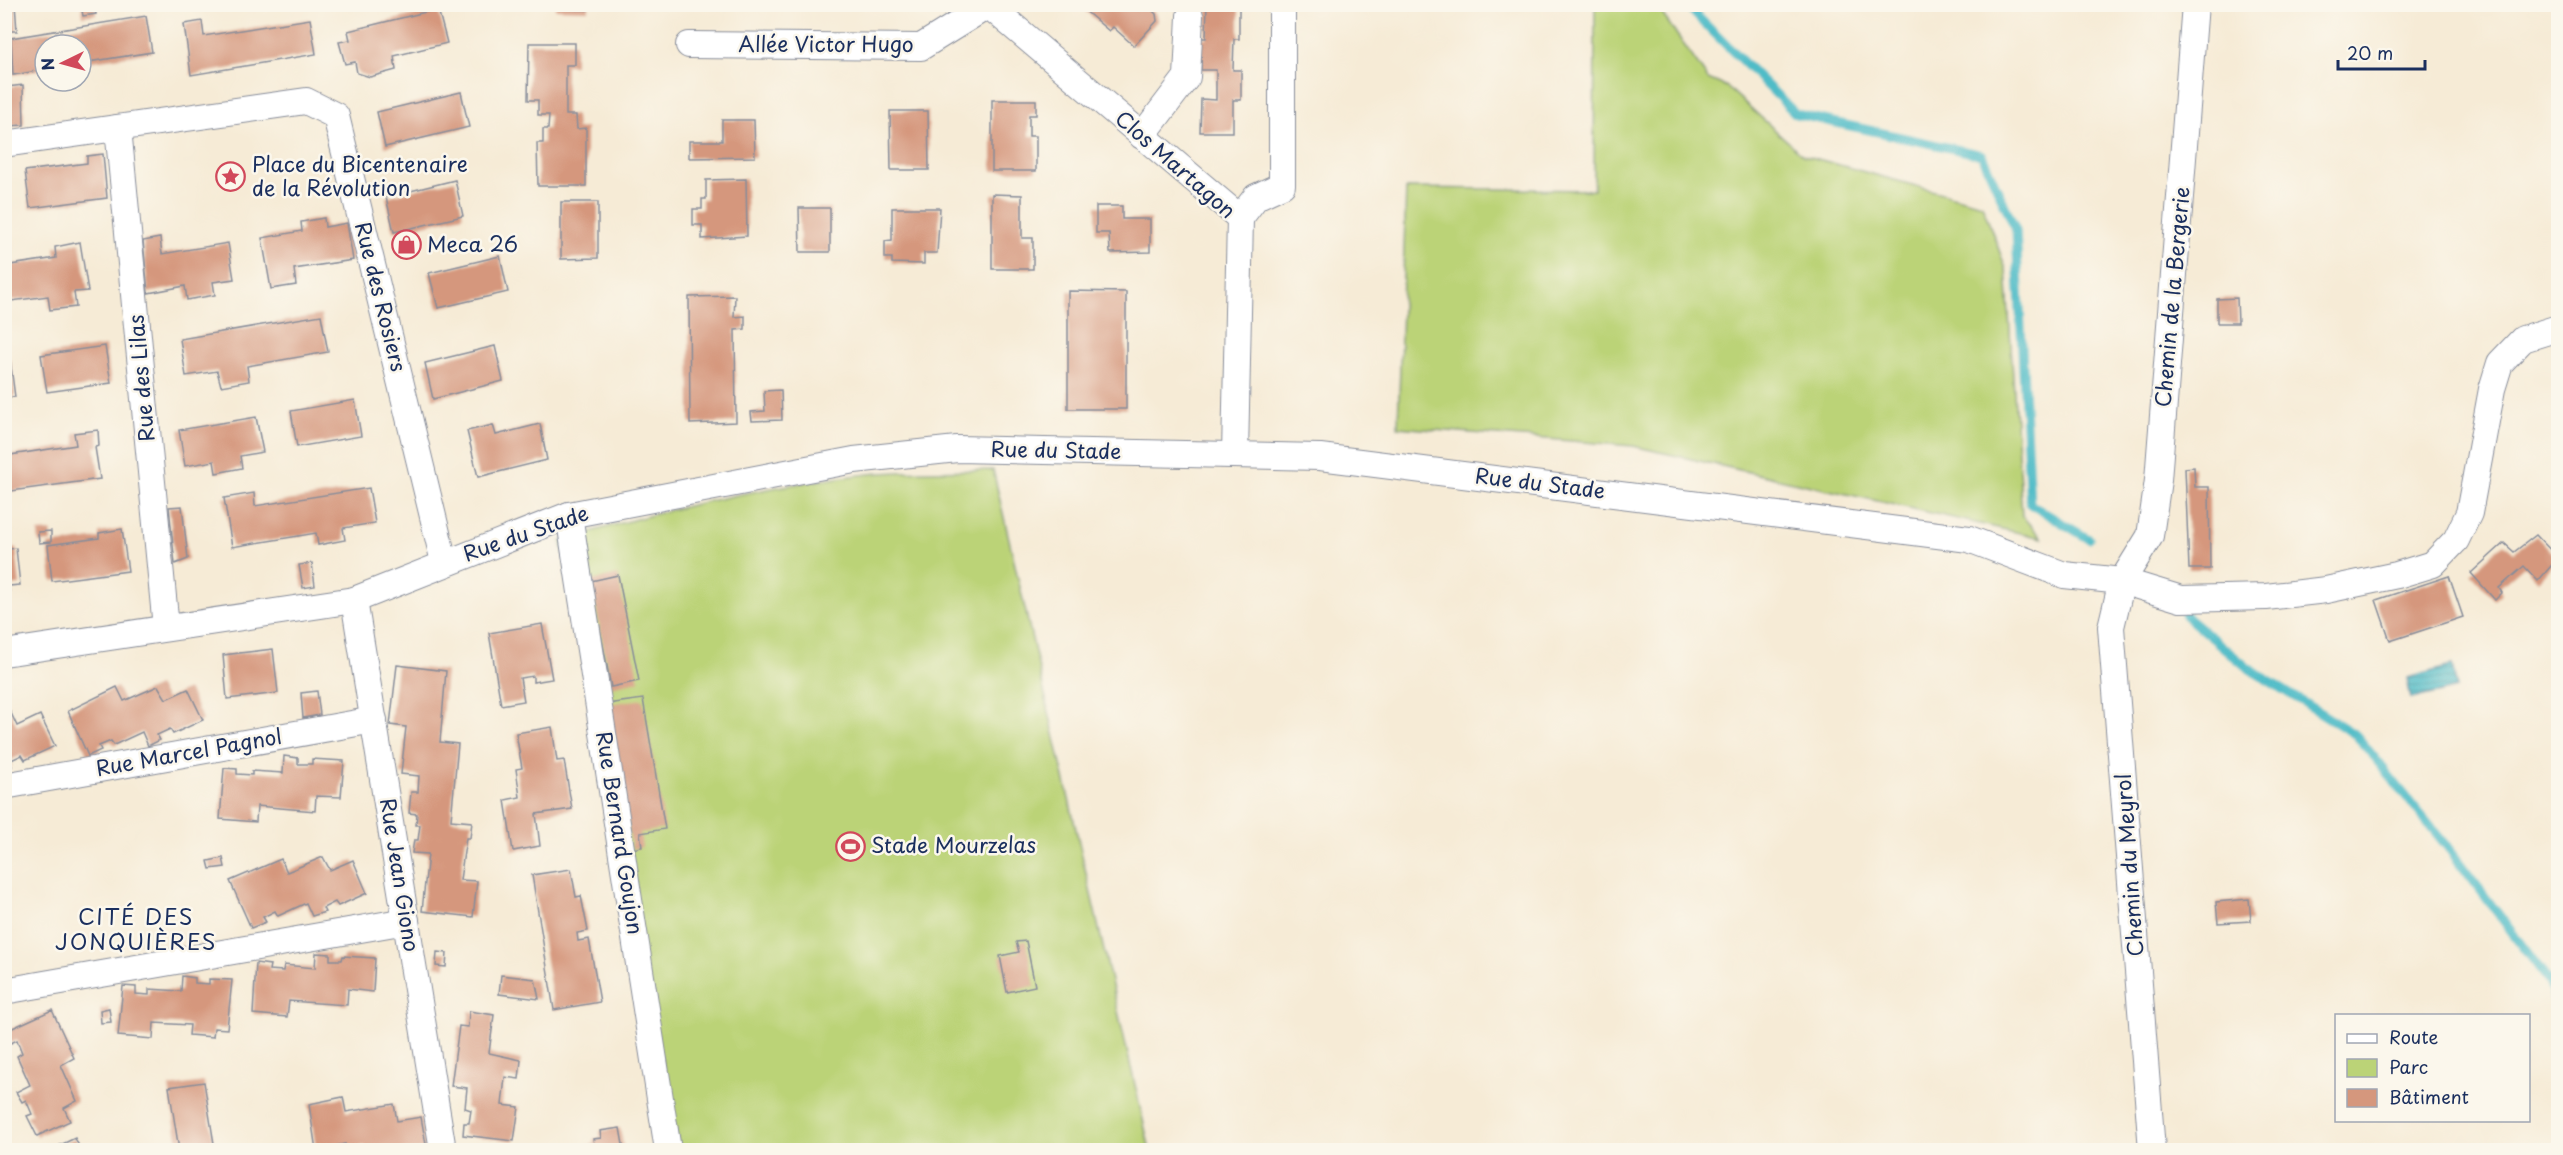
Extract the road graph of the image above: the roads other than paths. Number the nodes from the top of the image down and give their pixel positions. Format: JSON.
{"nodes":[{"id":1,"x":1282,"y":4,"type":"edge"},
{"id":2,"x":2195,"y":4,"type":"edge"},
{"id":3,"x":987,"y":5,"type":"edge"},
{"id":4,"x":1190,"y":16,"type":"dead end"},
{"id":5,"x":689,"y":45,"type":"dead end"},
{"id":6,"x":118,"y":128,"type":"junction"},
{"id":7,"x":1142,"y":136,"type":"junction"},
{"id":8,"x":4,"y":144,"type":"edge"},
{"id":9,"x":1240,"y":218,"type":"junction"},
{"id":10,"x":2559,"y":328,"type":"edge"},
{"id":11,"x":1235,"y":455,"type":"junction"},
{"id":12,"x":569,"y":515,"type":"junction"},
{"id":13,"x":444,"y":562,"type":"junction"},
{"id":14,"x":2122,"y":581,"type":"junction"},
{"id":15,"x":354,"y":600,"type":"junction"},
{"id":16,"x":166,"y":628,"type":"junction"},
{"id":17,"x":4,"y":653,"type":"edge"},
{"id":18,"x":374,"y":720,"type":"junction"},
{"id":19,"x":4,"y":786,"type":"edge"},
{"id":20,"x":406,"y":921,"type":"junction"},
{"id":21,"x":4,"y":991,"type":"edge"},
{"id":22,"x":443,"y":1150,"type":"edge"},
{"id":23,"x":668,"y":1150,"type":"edge"},
{"id":24,"x":2152,"y":1150,"type":"edge"}],
"edges":[{"from":1,"to":9,"type":"street"},
{"from":2,"to":14,"type":"street","name":"Chemin de la Bergerie"},
{"from":3,"to":5,"type":"street","name":"Allée Victor Hugo"},
{"from":3,"to":7,"type":"street","name":"Clos Martagon"},
{"from":4,"to":7,"type":"street"},
{"from":6,"to":8,"type":"street","name":"Rue des Rosiers"},
{"from":6,"to":13,"type":"street","name":"Rue des Rosiers"},
{"from":6,"to":16,"type":"street","name":"Rue des Lilas"},
{"from":7,"to":9,"type":"street","name":"Clos Martagon"},
{"from":9,"to":11,"type":"street","name":"Clos Martagon"},
{"from":10,"to":14,"type":"street","name":"Rue du Stade"},
{"from":11,"to":12,"type":"street","name":"Rue du Stade"},
{"from":11,"to":14,"type":"street","name":"Rue du Stade"},
{"from":12,"to":13,"type":"street","name":"Rue du Stade"},
{"from":12,"to":23,"type":"street","name":"Rue Bernard Goujon"},
{"from":13,"to":15,"type":"street","name":"Rue du Stade"},
{"from":14,"to":24,"type":"street","name":"Chemin du Meyrol"},
{"from":15,"to":16,"type":"street","name":"Rue du Stade"},
{"from":15,"to":18,"type":"street","name":"Rue Jean Giono"},
{"from":16,"to":17,"type":"street","name":"Rue du Stade"},
{"from":18,"to":19,"type":"street","name":"Rue Marcel Pagnol"},
{"from":18,"to":20,"type":"street","name":"Rue Jean Giono"},
{"from":20,"to":21,"type":"street"},
{"from":20,"to":22,"type":"street","name":"Rue Jean Giono"}]}
